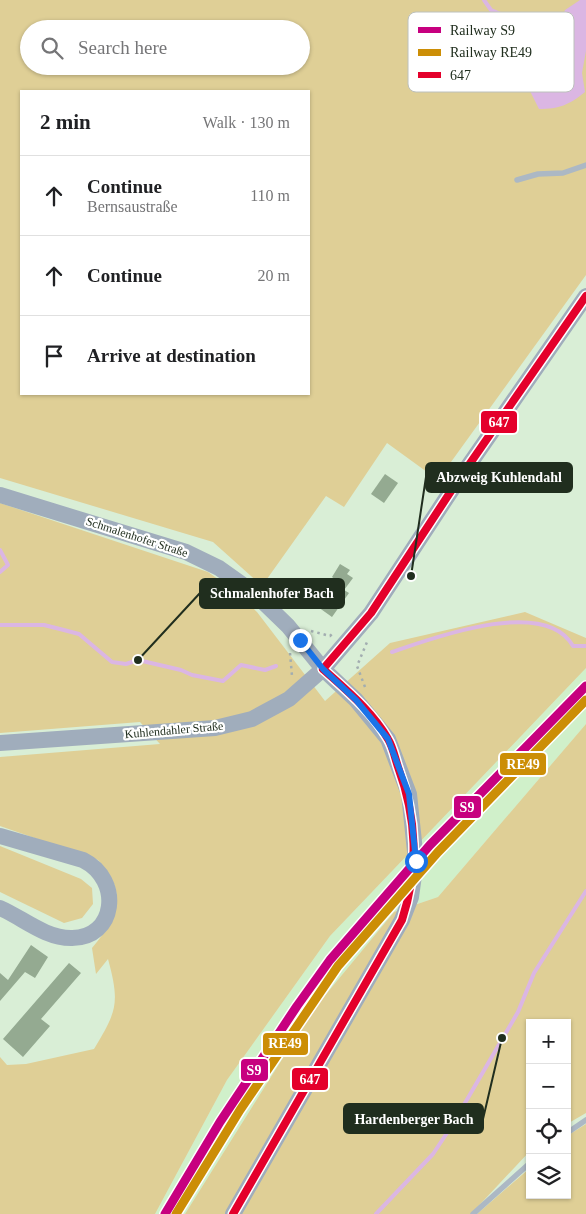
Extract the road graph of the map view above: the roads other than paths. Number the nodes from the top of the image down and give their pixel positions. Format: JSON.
{"nodes":[{"id":1,"x":586,"y":165,"type":"edge"},
{"id":2,"x":517,"y":180,"type":"dead end"},
{"id":3,"x":586,"y":296,"type":"edge"},
{"id":4,"x":0,"y":495,"type":"edge"},
{"id":5,"x":323,"y":669,"type":"junction"},
{"id":6,"x":0,"y":743,"type":"edge"},
{"id":7,"x":0,"y":836,"type":"edge"},
{"id":8,"x":0,"y":908,"type":"edge"},
{"id":9,"x":586,"y":1120,"type":"edge"},
{"id":10,"x":571,"y":1130,"type":"edge"},
{"id":11,"x":526,"y":1167,"type":"edge"},
{"id":12,"x":233,"y":1214,"type":"edge"},
{"id":13,"x":473,"y":1214,"type":"edge"}],
"edges":[{"from":1,"to":2,"type":"lane"},
{"from":3,"to":5,"type":"main road","name":"Kuhlendahler Straße"},
{"from":4,"to":5,"type":"main road","name":"Schmalenhofer Straße"},
{"from":5,"to":6,"type":"main road","name":"Kuhlendahler Straße"},
{"from":5,"to":12,"type":"main road","name":"Schmalenhofer Straße"},
{"from":7,"to":8,"type":"main road"},
{"from":9,"to":10,"type":"lane"},
{"from":11,"to":13,"type":"lane"}]}
